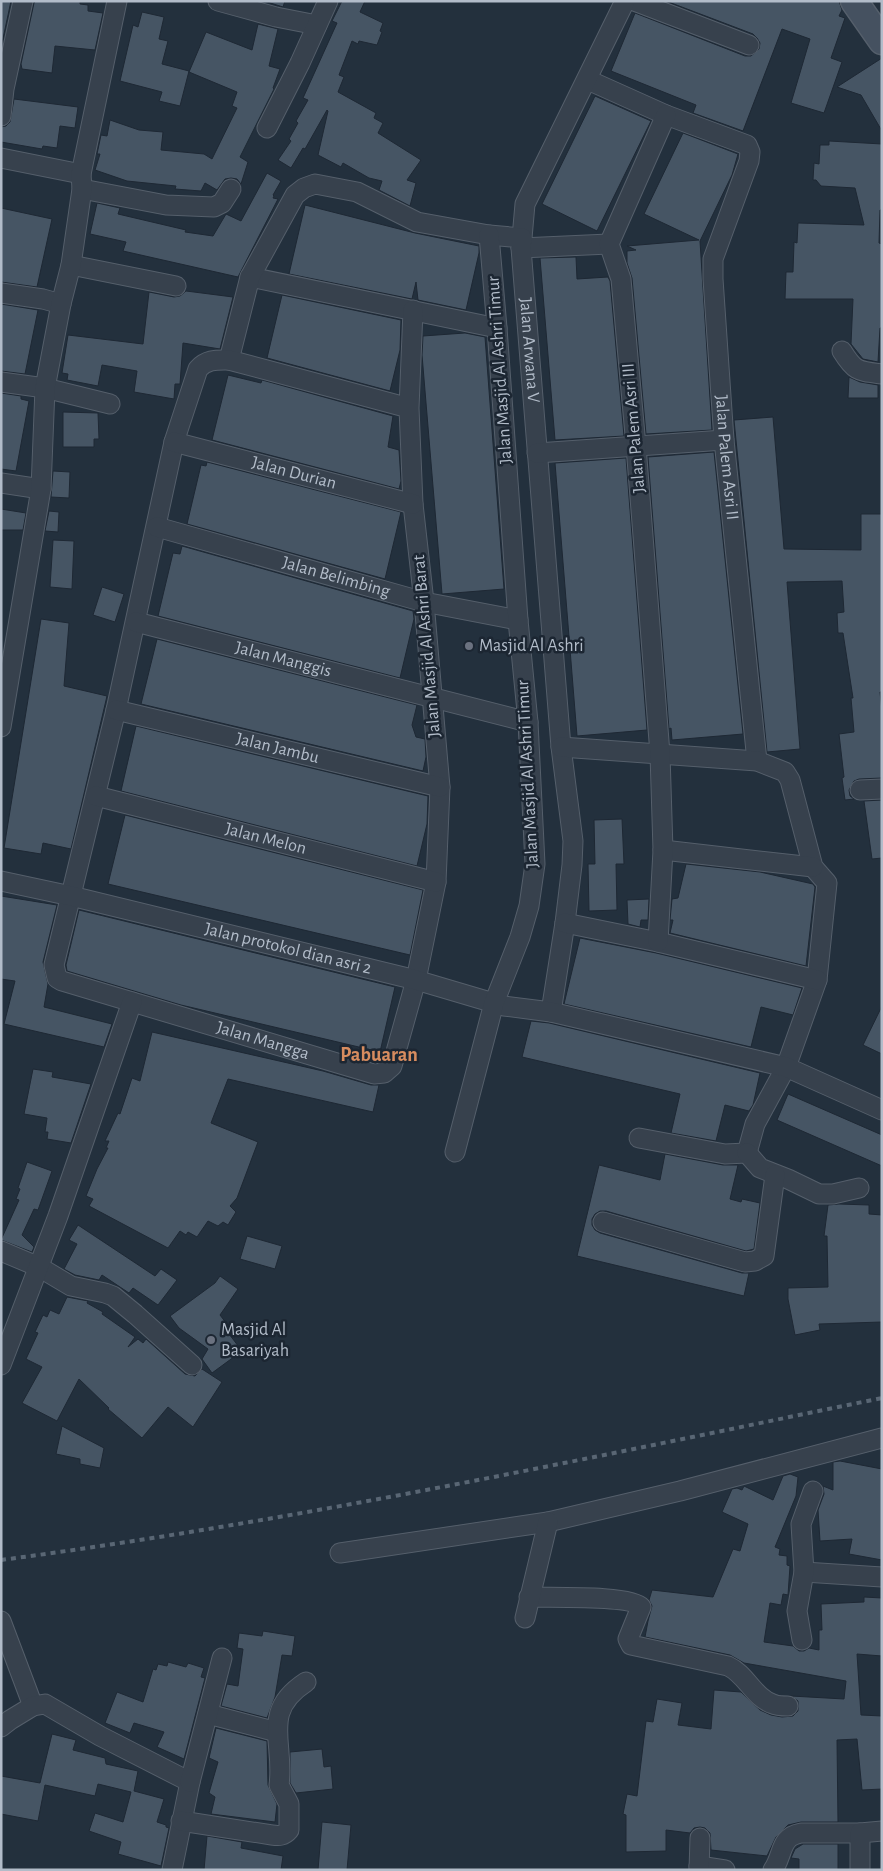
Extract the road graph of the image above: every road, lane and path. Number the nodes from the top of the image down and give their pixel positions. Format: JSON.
{"nodes":[{"id":1,"x":22,"y":1,"type":"edge"},
{"id":2,"x":117,"y":1,"type":"edge"},
{"id":3,"x":218,"y":1,"type":"edge"},
{"id":4,"x":328,"y":1,"type":"edge"},
{"id":5,"x":625,"y":1,"type":"edge"},
{"id":6,"x":634,"y":1,"type":"edge"},
{"id":7,"x":854,"y":1,"type":"edge"},
{"id":8,"x":317,"y":25,"type":"junction"},
{"id":9,"x":882,"y":41,"type":"edge"},
{"id":10,"x":749,"y":45,"type":"dead end"},
{"id":11,"x":588,"y":80,"type":"junction"},
{"id":12,"x":666,"y":115,"type":"junction"},
{"id":13,"x":1,"y":116,"type":"edge"},
{"id":14,"x":267,"y":128,"type":"dead end"},
{"id":15,"x":1,"y":158,"type":"edge"},
{"id":16,"x":81,"y":182,"type":"junction"},
{"id":17,"x":231,"y":189,"type":"dead end"},
{"id":18,"x":509,"y":239,"type":"junction"},
{"id":19,"x":609,"y":244,"type":"junction"},
{"id":20,"x":71,"y":264,"type":"junction"},
{"id":21,"x":250,"y":277,"type":"junction"},
{"id":22,"x":176,"y":286,"type":"dead end"},
{"id":23,"x":1,"y":293,"type":"edge"},
{"id":24,"x":61,"y":304,"type":"junction"},
{"id":25,"x":413,"y":310,"type":"junction"},
{"id":26,"x":497,"y":328,"type":"junction"},
{"id":27,"x":842,"y":351,"type":"dead end"},
{"id":28,"x":229,"y":360,"type":"junction"},
{"id":29,"x":882,"y":374,"type":"edge"},
{"id":30,"x":1,"y":382,"type":"edge"},
{"id":31,"x":45,"y":388,"type":"junction"},
{"id":32,"x":110,"y":404,"type":"dead end"},
{"id":33,"x":410,"y":408,"type":"junction"},
{"id":34,"x":724,"y":440,"type":"junction"},
{"id":35,"x":174,"y":442,"type":"junction"},
{"id":36,"x":636,"y":446,"type":"junction"},
{"id":37,"x":537,"y":453,"type":"junction"},
{"id":38,"x":1,"y":483,"type":"edge"},
{"id":39,"x":41,"y":489,"type":"junction"},
{"id":40,"x":414,"y":504,"type":"junction"},
{"id":41,"x":157,"y":527,"type":"junction"},
{"id":42,"x":424,"y":602,"type":"junction"},
{"id":43,"x":518,"y":620,"type":"junction"},
{"id":44,"x":136,"y":622,"type":"junction"},
{"id":45,"x":431,"y":697,"type":"junction"},
{"id":46,"x":116,"y":710,"type":"junction"},
{"id":47,"x":528,"y":722,"type":"junction"},
{"id":48,"x":1,"y":727,"type":"edge"},
{"id":49,"x":561,"y":747,"type":"junction"},
{"id":50,"x":660,"y":754,"type":"junction"},
{"id":51,"x":757,"y":761,"type":"junction"},
{"id":52,"x":440,"y":787,"type":"junction"},
{"id":53,"x":882,"y":789,"type":"edge"},
{"id":54,"x":860,"y":790,"type":"dead end"},
{"id":55,"x":96,"y":796,"type":"junction"},
{"id":56,"x":663,"y":850,"type":"junction"},
{"id":57,"x":814,"y":867,"type":"junction"},
{"id":58,"x":1,"y":881,"type":"edge"},
{"id":59,"x":436,"y":882,"type":"junction"},
{"id":60,"x":71,"y":896,"type":"junction"},
{"id":61,"x":565,"y":923,"type":"junction"},
{"id":62,"x":658,"y":942,"type":"junction"},
{"id":63,"x":416,"y":980,"type":"junction"},
{"id":64,"x":817,"y":980,"type":"junction"},
{"id":65,"x":132,"y":1002,"type":"junction"},
{"id":66,"x":499,"y":1004,"type":"junction"},
{"id":67,"x":551,"y":1012,"type":"junction"},
{"id":68,"x":392,"y":1066,"type":"joint"},
{"id":69,"x":786,"y":1067,"type":"junction"},
{"id":70,"x":882,"y":1110,"type":"edge"},
{"id":71,"x":638,"y":1138,"type":"dead end"},
{"id":72,"x":455,"y":1152,"type":"dead end"},
{"id":73,"x":747,"y":1153,"type":"junction"},
{"id":74,"x":775,"y":1175,"type":"junction"},
{"id":75,"x":859,"y":1188,"type":"dead end"},
{"id":76,"x":603,"y":1222,"type":"dead end"},
{"id":77,"x":1,"y":1251,"type":"edge"},
{"id":78,"x":38,"y":1267,"type":"junction"},
{"id":79,"x":1,"y":1365,"type":"edge"},
{"id":80,"x":192,"y":1365,"type":"dead end"},
{"id":81,"x":882,"y":1438,"type":"edge"},
{"id":82,"x":814,"y":1491,"type":"dead end"},
{"id":83,"x":548,"y":1522,"type":"junction"},
{"id":84,"x":340,"y":1553,"type":"dead end"},
{"id":85,"x":804,"y":1572,"type":"junction"},
{"id":86,"x":882,"y":1577,"type":"edge"},
{"id":87,"x":529,"y":1597,"type":"junction"},
{"id":88,"x":525,"y":1618,"type":"dead end"},
{"id":89,"x":1,"y":1621,"type":"edge"},
{"id":90,"x":802,"y":1640,"type":"dead end"},
{"id":91,"x":222,"y":1658,"type":"dead end"},
{"id":92,"x":306,"y":1682,"type":"dead end"},
{"id":93,"x":33,"y":1706,"type":"junction"},
{"id":94,"x":788,"y":1706,"type":"dead end"},
{"id":95,"x":208,"y":1714,"type":"junction"},
{"id":96,"x":1,"y":1727,"type":"edge"},
{"id":97,"x":276,"y":1732,"type":"junction"},
{"id":98,"x":190,"y":1782,"type":"junction"},
{"id":99,"x":181,"y":1821,"type":"junction"},
{"id":100,"x":882,"y":1831,"type":"edge"},
{"id":101,"x":860,"y":1833,"type":"junction"},
{"id":102,"x":700,"y":1838,"type":"dead end"},
{"id":103,"x":699,"y":1868,"type":"edge"},
{"id":104,"x":172,"y":1870,"type":"edge"},
{"id":105,"x":725,"y":1870,"type":"edge"},
{"id":106,"x":774,"y":1870,"type":"edge"},
{"id":107,"x":860,"y":1870,"type":"edge"}],
"edges":[{"from":1,"to":13,"type":"street"},
{"from":2,"to":16,"type":"street"},
{"from":3,"to":8,"type":"street"},
{"from":4,"to":8,"type":"street"},
{"from":5,"to":11,"type":"street"},
{"from":6,"to":10,"type":"street"},
{"from":7,"to":9,"type":"street"},
{"from":8,"to":14,"type":"street"},
{"from":11,"to":12,"type":"street"},
{"from":11,"to":18,"type":"street"},
{"from":12,"to":19,"type":"street"},
{"from":12,"to":34,"type":"street","name":"Jalan Palem Asri II"},
{"from":15,"to":16,"type":"street"},
{"from":16,"to":17,"type":"street"},
{"from":16,"to":20,"type":"street"},
{"from":18,"to":19,"type":"street"},
{"from":18,"to":21,"type":"street"},
{"from":18,"to":26,"type":"street","name":"Jalan Masjid Al Ashri Timur"},
{"from":18,"to":37,"type":"street","name":"Jalan Arwana V"},
{"from":19,"to":36,"type":"street","name":"Jalan Palem Asri III"},
{"from":20,"to":22,"type":"street"},
{"from":20,"to":24,"type":"street"},
{"from":21,"to":25,"type":"street"},
{"from":21,"to":28,"type":"street"},
{"from":23,"to":24,"type":"street"},
{"from":24,"to":31,"type":"street"},
{"from":25,"to":26,"type":"street"},
{"from":25,"to":33,"type":"street","name":"Jalan Masjid Al Ashri Barat"},
{"from":26,"to":43,"type":"street","name":"Jalan Masjid Al Ashri Timur"},
{"from":27,"to":29,"type":"street"},
{"from":28,"to":33,"type":"street"},
{"from":28,"to":35,"type":"street"},
{"from":30,"to":31,"type":"street"},
{"from":31,"to":32,"type":"street"},
{"from":31,"to":39,"type":"street"},
{"from":33,"to":40,"type":"street","name":"Jalan Masjid Al Ashri Barat"},
{"from":34,"to":36,"type":"street"},
{"from":34,"to":51,"type":"street","name":"Jalan Palem Asri II"},
{"from":35,"to":40,"type":"street","name":"Jalan Durian"},
{"from":35,"to":41,"type":"street"},
{"from":36,"to":37,"type":"street"},
{"from":36,"to":50,"type":"street","name":"Jalan Palem Asri III"},
{"from":37,"to":49,"type":"street","name":"Jalan Arwana V"},
{"from":38,"to":39,"type":"street"},
{"from":39,"to":48,"type":"street"},
{"from":40,"to":42,"type":"street","name":"Jalan Masjid Al Ashri Barat"},
{"from":41,"to":42,"type":"street","name":"Jalan Belimbing"},
{"from":41,"to":44,"type":"street"},
{"from":42,"to":43,"type":"street","name":"Jalan Belimbing"},
{"from":42,"to":45,"type":"street","name":"Jalan Masjid Al Ashri Barat"},
{"from":43,"to":47,"type":"street","name":"Jalan Masjid Al Ashri Timur"},
{"from":44,"to":45,"type":"street","name":"Jalan Manggis"},
{"from":44,"to":46,"type":"street"},
{"from":45,"to":47,"type":"street","name":"Jalan Manggis"},
{"from":45,"to":52,"type":"street","name":"Jalan Masjid Al Ashri Barat"},
{"from":46,"to":52,"type":"street","name":"Jalan Jambu"},
{"from":46,"to":55,"type":"street"},
{"from":47,"to":66,"type":"street","name":"Jalan Masjid Al Ashri Timur"},
{"from":49,"to":50,"type":"street"},
{"from":49,"to":61,"type":"street","name":"Jalan Arwana V"},
{"from":50,"to":51,"type":"street"},
{"from":50,"to":56,"type":"street","name":"Jalan Palem Asri III"},
{"from":51,"to":57,"type":"street"},
{"from":52,"to":59,"type":"street","name":"Jalan Masjid Al Ashri Barat"},
{"from":53,"to":54,"type":"street"},
{"from":55,"to":59,"type":"street","name":"Jalan Melon"},
{"from":55,"to":60,"type":"street"},
{"from":56,"to":57,"type":"street"},
{"from":56,"to":62,"type":"street","name":"Jalan Palem Asri III"},
{"from":57,"to":64,"type":"street"},
{"from":58,"to":60,"type":"street","name":"Jalan protokol dian asri 2"},
{"from":59,"to":63,"type":"street","name":"Jalan Masjid Al Ashri Barat"},
{"from":60,"to":63,"type":"street","name":"Jalan protokol dian asri 2"},
{"from":60,"to":65,"type":"street","name":"Jalan Mangga"},
{"from":61,"to":62,"type":"street"},
{"from":61,"to":67,"type":"street","name":"Jalan Arwana V"},
{"from":62,"to":64,"type":"street"},
{"from":63,"to":66,"type":"street","name":"Jalan protokol dian asri 2"},
{"from":63,"to":68,"type":"street","name":"Jalan Masjid Al Ashri Barat"},
{"from":64,"to":69,"type":"street"},
{"from":65,"to":68,"type":"street","name":"Jalan Mangga"},
{"from":65,"to":78,"type":"street"},
{"from":66,"to":67,"type":"street","name":"Jalan protokol dian asri 2"},
{"from":66,"to":72,"type":"street","name":"Jalan Masjid Al Ashri Timur"},
{"from":67,"to":69,"type":"street","name":"Jalan protokol dian asri 2"},
{"from":69,"to":70,"type":"street","name":"Jalan protokol dian asri 2"},
{"from":69,"to":73,"type":"street"},
{"from":71,"to":73,"type":"street"},
{"from":73,"to":74,"type":"street"},
{"from":74,"to":75,"type":"street"},
{"from":74,"to":76,"type":"street"},
{"from":77,"to":78,"type":"street"},
{"from":78,"to":79,"type":"street"},
{"from":78,"to":80,"type":"street"},
{"from":81,"to":83,"type":"street"},
{"from":82,"to":85,"type":"street"},
{"from":83,"to":84,"type":"street"},
{"from":83,"to":87,"type":"street"},
{"from":85,"to":86,"type":"street"},
{"from":85,"to":90,"type":"street"},
{"from":87,"to":88,"type":"street"},
{"from":87,"to":94,"type":"street"},
{"from":89,"to":93,"type":"street"},
{"from":91,"to":95,"type":"street"},
{"from":92,"to":97,"type":"street"},
{"from":93,"to":96,"type":"street"},
{"from":93,"to":98,"type":"street"},
{"from":95,"to":97,"type":"street"},
{"from":95,"to":98,"type":"street"},
{"from":97,"to":99,"type":"street"},
{"from":98,"to":99,"type":"street"},
{"from":99,"to":104,"type":"street"},
{"from":100,"to":101,"type":"street"},
{"from":101,"to":106,"type":"street"},
{"from":101,"to":107,"type":"street"},
{"from":102,"to":103,"type":"street"},
{"from":103,"to":105,"type":"street"}]}
